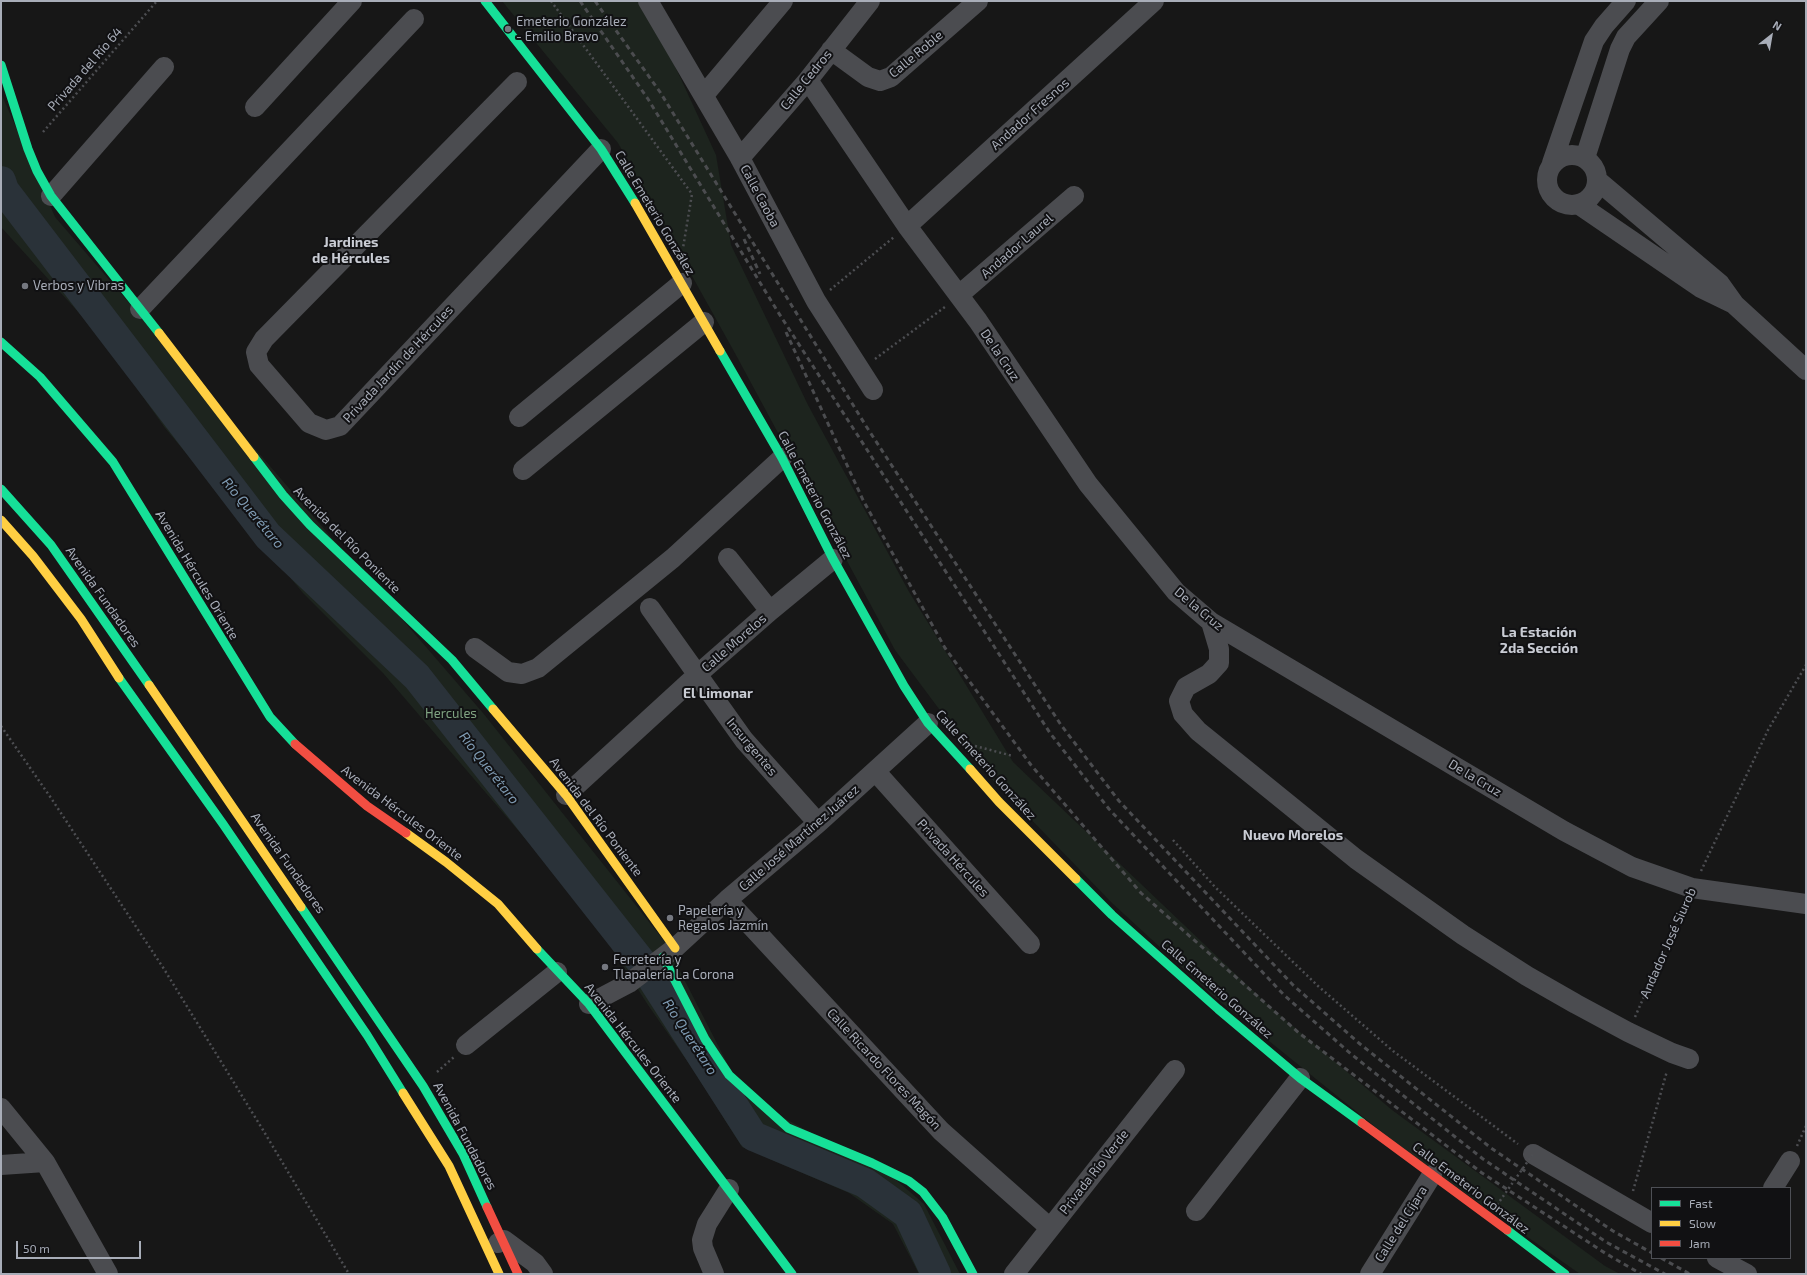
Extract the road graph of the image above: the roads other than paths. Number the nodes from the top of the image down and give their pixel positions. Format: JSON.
{"nodes":[{"id":1,"x":352,"y":1,"type":"edge"},
{"id":2,"x":485,"y":1,"type":"edge"},
{"id":3,"x":648,"y":1,"type":"edge"},
{"id":4,"x":783,"y":1,"type":"edge"},
{"id":5,"x":870,"y":1,"type":"edge"},
{"id":6,"x":978,"y":1,"type":"edge"},
{"id":7,"x":1154,"y":1,"type":"edge"},
{"id":8,"x":1626,"y":1,"type":"edge"},
{"id":9,"x":1659,"y":1,"type":"edge"},
{"id":10,"x":414,"y":19,"type":"dead end"},
{"id":11,"x":831,"y":50,"type":"junction"},
{"id":12,"x":1,"y":65,"type":"edge"},
{"id":13,"x":164,"y":66,"type":"dead end"},
{"id":14,"x":808,"y":80,"type":"junction"},
{"id":15,"x":518,"y":82,"type":"dead end"},
{"id":16,"x":704,"y":95,"type":"junction"},
{"id":17,"x":255,"y":107,"type":"dead end"},
{"id":18,"x":601,"y":149,"type":"junction"},
{"id":19,"x":740,"y":158,"type":"junction"},
{"id":20,"x":1585,"y":158,"type":"junction"},
{"id":21,"x":1552,"y":163,"type":"junction"},
{"id":22,"x":1597,"y":180,"type":"junction"},
{"id":23,"x":51,"y":196,"type":"junction"},
{"id":24,"x":1074,"y":196,"type":"dead end"},
{"id":25,"x":1578,"y":204,"type":"junction"},
{"id":26,"x":907,"y":226,"type":"junction"},
{"id":27,"x":682,"y":283,"type":"junction"},
{"id":28,"x":959,"y":295,"type":"junction"},
{"id":29,"x":1735,"y":305,"type":"junction"},
{"id":30,"x":140,"y":309,"type":"junction"},
{"id":31,"x":704,"y":322,"type":"junction"},
{"id":32,"x":1,"y":342,"type":"edge"},
{"id":33,"x":1806,"y":370,"type":"edge"},
{"id":34,"x":873,"y":390,"type":"dead end"},
{"id":35,"x":519,"y":417,"type":"dead end"},
{"id":36,"x":782,"y":458,"type":"junction"},
{"id":37,"x":523,"y":470,"type":"dead end"},
{"id":38,"x":1,"y":490,"type":"edge"},
{"id":39,"x":1,"y":520,"type":"edge"},
{"id":40,"x":728,"y":558,"type":"dead end"},
{"id":41,"x":833,"y":559,"type":"junction"},
{"id":42,"x":650,"y":608,"type":"dead end"},
{"id":43,"x":770,"y":611,"type":"junction"},
{"id":44,"x":1211,"y":622,"type":"junction"},
{"id":45,"x":475,"y":648,"type":"dead end"},
{"id":46,"x":697,"y":675,"type":"junction"},
{"id":47,"x":928,"y":723,"type":"junction"},
{"id":48,"x":876,"y":772,"type":"junction"},
{"id":49,"x":566,"y":795,"type":"junction"},
{"id":50,"x":818,"y":823,"type":"junction"},
{"id":51,"x":727,"y":900,"type":"junction"},
{"id":52,"x":1806,"y":904,"type":"edge"},
{"id":53,"x":1030,"y":944,"type":"dead end"},
{"id":54,"x":664,"y":957,"type":"junction"},
{"id":55,"x":557,"y":972,"type":"junction"},
{"id":56,"x":589,"y":1004,"type":"junction"},
{"id":57,"x":466,"y":1045,"type":"road end"},
{"id":58,"x":1681,"y":1056,"type":"road end"},
{"id":59,"x":1175,"y":1070,"type":"dead end"},
{"id":60,"x":1300,"y":1078,"type":"junction"},
{"id":61,"x":1,"y":1108,"type":"edge"},
{"id":62,"x":1527,"y":1150,"type":"road end"},
{"id":63,"x":1790,"y":1161,"type":"dead end"},
{"id":64,"x":45,"y":1162,"type":"junction"},
{"id":65,"x":1,"y":1164,"type":"edge"},
{"id":66,"x":1432,"y":1175,"type":"junction"},
{"id":67,"x":1773,"y":1187,"type":"edge"},
{"id":68,"x":729,"y":1188,"type":"junction"},
{"id":69,"x":1196,"y":1211,"type":"dead end"},
{"id":70,"x":1651,"y":1222,"type":"edge"},
{"id":71,"x":1050,"y":1228,"type":"junction"},
{"id":72,"x":495,"y":1244,"type":"junction"},
{"id":73,"x":1720,"y":1259,"type":"edge"},
{"id":74,"x":1743,"y":1267,"type":"edge"},
{"id":75,"x":108,"y":1274,"type":"edge"},
{"id":76,"x":498,"y":1274,"type":"edge"},
{"id":77,"x":518,"y":1274,"type":"edge"},
{"id":78,"x":543,"y":1274,"type":"edge"},
{"id":79,"x":714,"y":1274,"type":"edge"},
{"id":80,"x":792,"y":1274,"type":"edge"},
{"id":81,"x":973,"y":1274,"type":"edge"},
{"id":82,"x":1014,"y":1274,"type":"edge"},
{"id":83,"x":1370,"y":1274,"type":"edge"},
{"id":84,"x":1565,"y":1274,"type":"edge"}],
"edges":[{"from":1,"to":17,"type":"street"},
{"from":2,"to":18,"type":"street","name":"Calle Emeterio González"},
{"from":3,"to":16,"type":"street","name":"Calle Caoba"},
{"from":4,"to":16,"type":"street"},
{"from":5,"to":11,"type":"street","name":"Calle Cedros"},
{"from":6,"to":11,"type":"street","name":"Calle Roble"},
{"from":7,"to":26,"type":"street","name":"Andador Fresnos"},
{"from":8,"to":21,"type":"street"},
{"from":9,"to":20,"type":"street"},
{"from":10,"to":30,"type":"street"},
{"from":11,"to":14,"type":"street","name":"Calle Cedros"},
{"from":12,"to":23,"type":"street","name":"Avenida del Río Poniente"},
{"from":13,"to":23,"type":"street"},
{"from":14,"to":19,"type":"street","name":"Calle Cedros"},
{"from":14,"to":26,"type":"street","name":"De la Cruz"},
{"from":15,"to":18,"type":"street","name":"Privada Jardín de Hércules"},
{"from":16,"to":19,"type":"street","name":"Calle Caoba"},
{"from":18,"to":27,"type":"street","name":"Calle Emeterio González"},
{"from":19,"to":34,"type":"street","name":"Calle Caoba"},
{"from":20,"to":21,"type":"street"},
{"from":20,"to":22,"type":"street"},
{"from":21,"to":25,"type":"street"},
{"from":22,"to":25,"type":"street"},
{"from":22,"to":29,"type":"street"},
{"from":23,"to":30,"type":"street","name":"Avenida del Río Poniente"},
{"from":24,"to":28,"type":"street","name":"Andador Laurel"},
{"from":25,"to":29,"type":"street"},
{"from":26,"to":28,"type":"street","name":"De la Cruz"},
{"from":27,"to":31,"type":"street","name":"Calle Emeterio González"},
{"from":27,"to":35,"type":"street"},
{"from":28,"to":44,"type":"street","name":"De la Cruz"},
{"from":29,"to":33,"type":"street"},
{"from":30,"to":49,"type":"street","name":"Avenida del Río Poniente"},
{"from":31,"to":36,"type":"street","name":"Calle Emeterio González"},
{"from":31,"to":37,"type":"street"},
{"from":32,"to":55,"type":"street","name":"Avenida Hércules Oriente"},
{"from":36,"to":41,"type":"street","name":"Calle Emeterio González"},
{"from":36,"to":45,"type":"street"},
{"from":38,"to":72,"type":"street","name":"Avenida Fundadores"},
{"from":39,"to":72,"type":"street","name":"Avenida Fundadores"},
{"from":40,"to":43,"type":"street"},
{"from":41,"to":43,"type":"street","name":"Calle Morelos"},
{"from":41,"to":47,"type":"street","name":"Calle Emeterio González"},
{"from":42,"to":46,"type":"street","name":"Insurgentes"},
{"from":43,"to":46,"type":"street","name":"Calle Morelos"},
{"from":44,"to":52,"type":"street","name":"De la Cruz"},
{"from":44,"to":58,"type":"street"},
{"from":46,"to":49,"type":"street","name":"Calle Morelos"},
{"from":46,"to":50,"type":"street","name":"Insurgentes"},
{"from":47,"to":48,"type":"street","name":"Calle José Martínez Juárez"},
{"from":47,"to":60,"type":"street","name":"Calle Emeterio González"},
{"from":48,"to":50,"type":"street","name":"Calle José Martínez Juárez"},
{"from":48,"to":53,"type":"street","name":"Privada Hércules"},
{"from":49,"to":54,"type":"street","name":"Avenida del Río Poniente"},
{"from":50,"to":51,"type":"street","name":"Calle José Martínez Juárez"},
{"from":51,"to":54,"type":"street","name":"Calle José Martínez Juárez"},
{"from":51,"to":71,"type":"street","name":"Calle Ricardo Flores Magón"},
{"from":54,"to":56,"type":"street","name":"Calle José Martínez Juárez"},
{"from":54,"to":81,"type":"street","name":"Avenida del Río Poniente"},
{"from":55,"to":56,"type":"street","name":"Avenida Hércules Oriente"},
{"from":55,"to":57,"type":"street"},
{"from":56,"to":68,"type":"street","name":"Avenida Hércules Oriente"},
{"from":59,"to":71,"type":"street","name":"Privada Río Verde"},
{"from":60,"to":66,"type":"street","name":"Calle Emeterio González"},
{"from":60,"to":69,"type":"street"},
{"from":61,"to":64,"type":"street"},
{"from":62,"to":70,"type":"street"},
{"from":63,"to":67,"type":"street"},
{"from":64,"to":65,"type":"street"},
{"from":64,"to":75,"type":"street"},
{"from":66,"to":83,"type":"street","name":"Calle del Cíjara"},
{"from":66,"to":84,"type":"street","name":"Calle Emeterio González"},
{"from":68,"to":79,"type":"street"},
{"from":68,"to":80,"type":"street","name":"Avenida Hércules Oriente"},
{"from":71,"to":82,"type":"street","name":"Privada Río Verde"},
{"from":72,"to":76,"type":"street","name":"Avenida Fundadores"},
{"from":72,"to":77,"type":"street","name":"Avenida Fundadores"},
{"from":72,"to":78,"type":"street"},
{"from":73,"to":74,"type":"street"}]}
